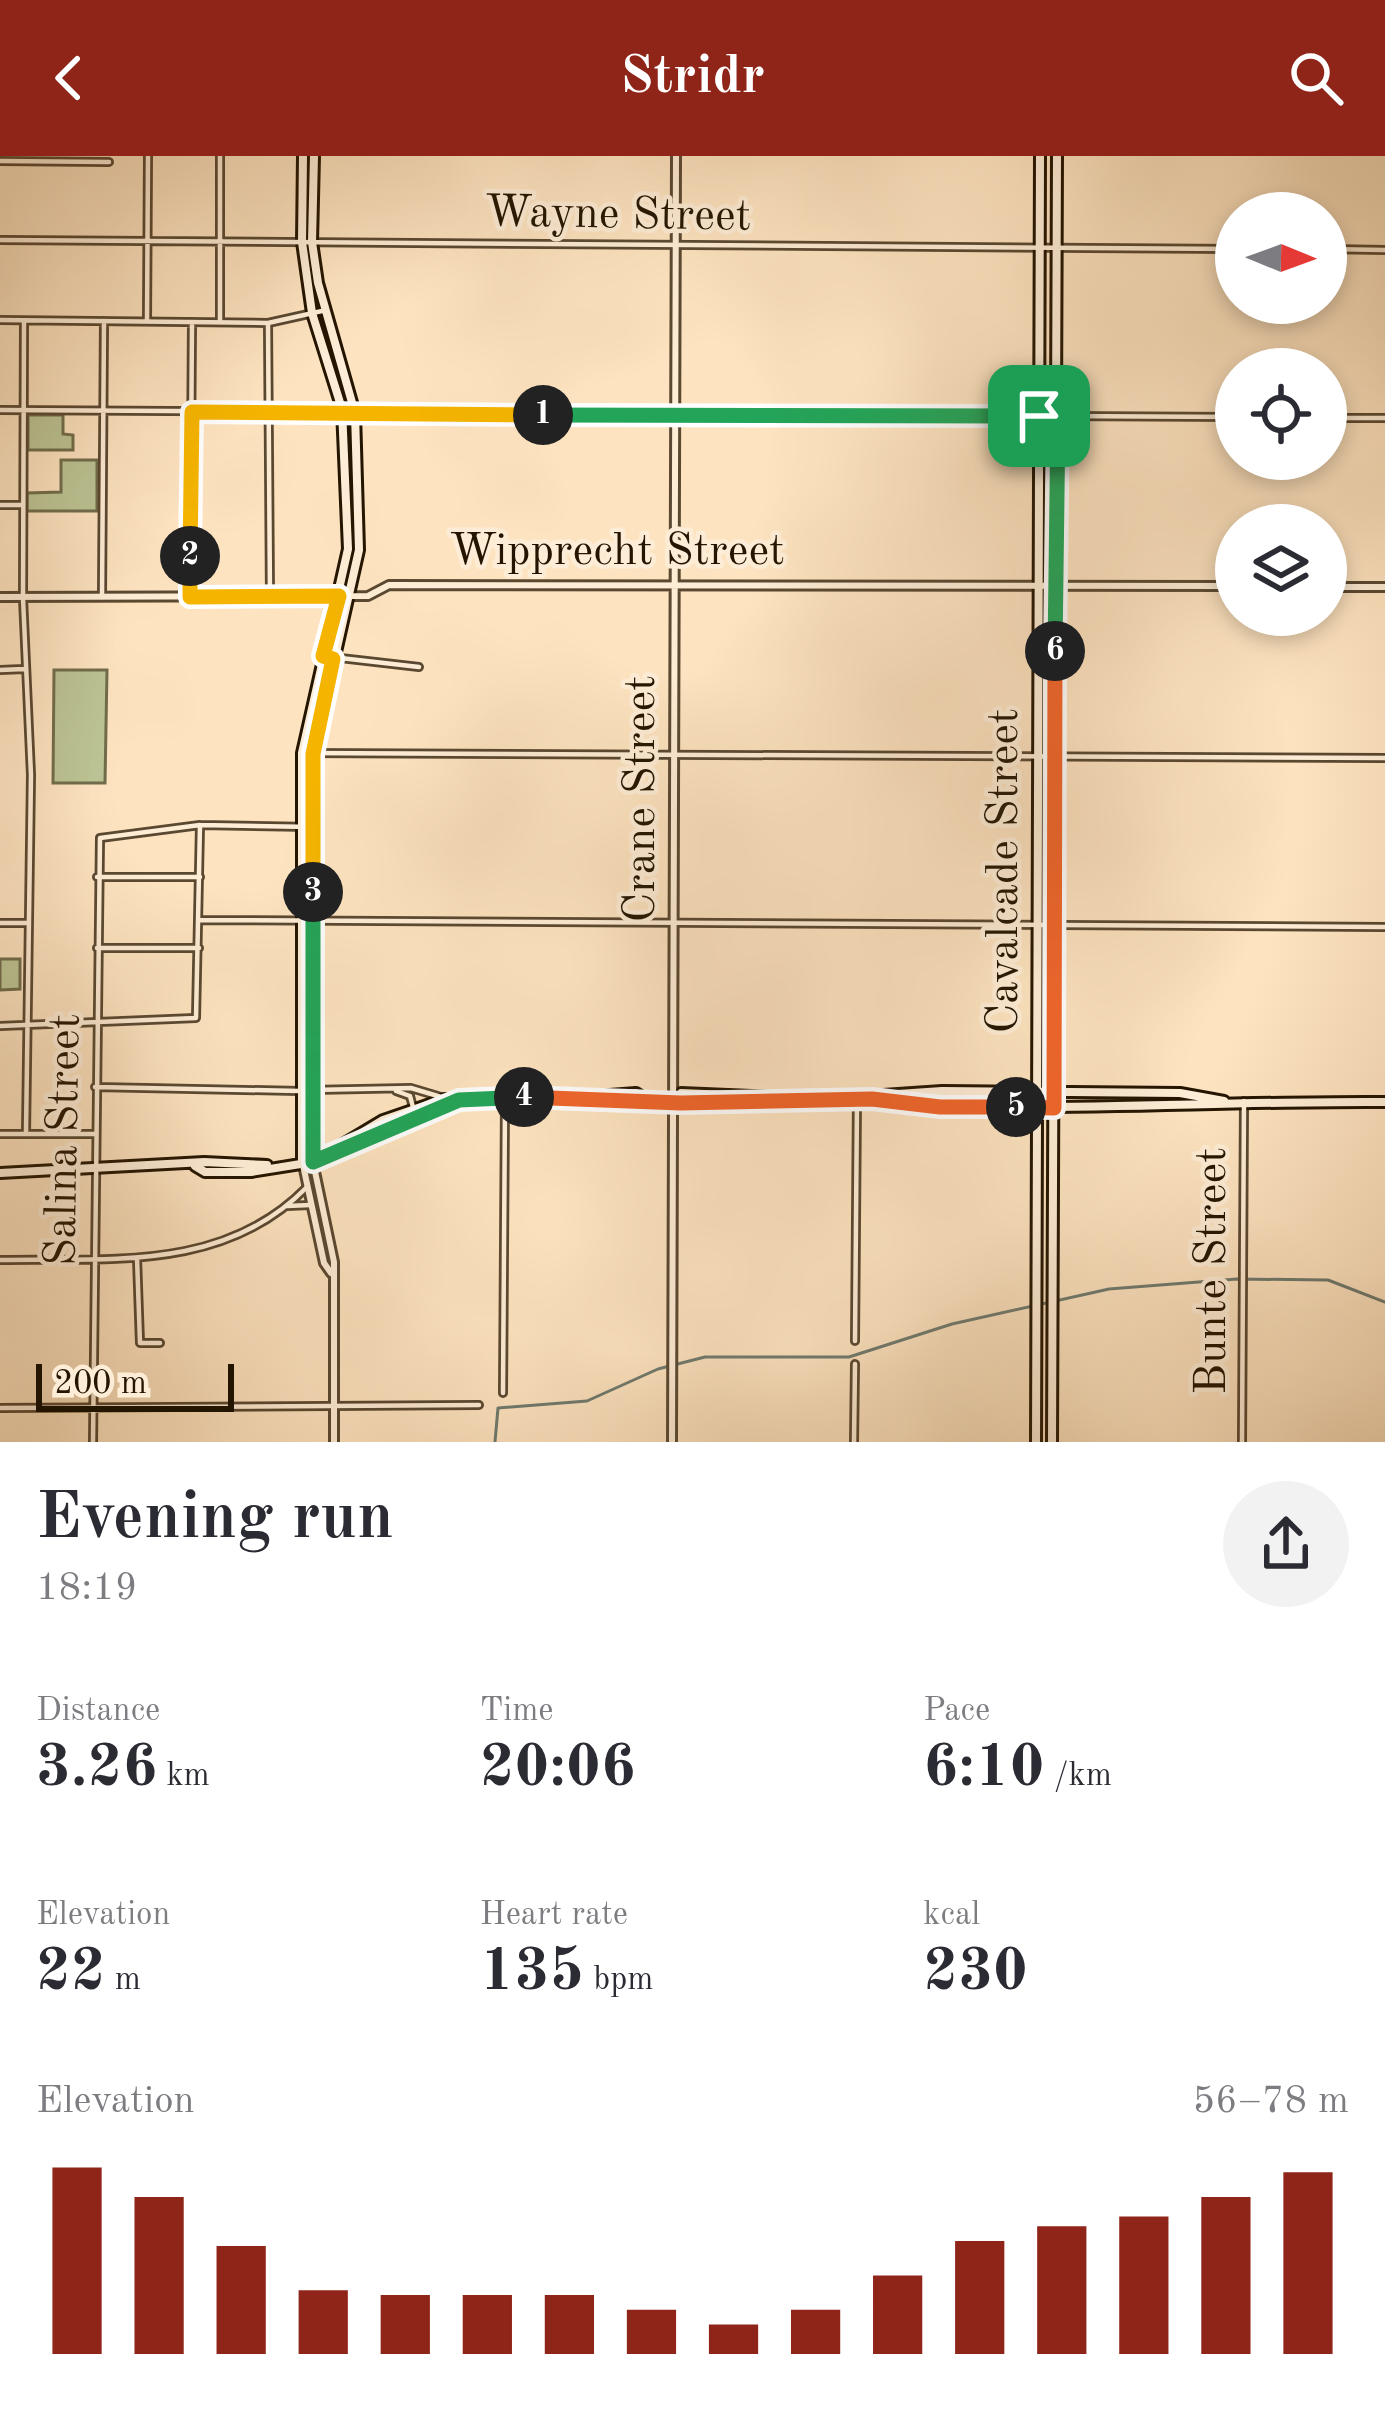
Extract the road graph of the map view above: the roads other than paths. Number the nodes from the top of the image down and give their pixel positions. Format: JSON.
{"nodes":[{"id":1,"x":148,"y":156,"type":"edge"},
{"id":2,"x":220,"y":156,"type":"edge"},
{"id":3,"x":303,"y":156,"type":"edge"},
{"id":4,"x":314,"y":156,"type":"edge"},
{"id":5,"x":676,"y":156,"type":"edge"},
{"id":6,"x":1040,"y":156,"type":"edge"},
{"id":7,"x":1057,"y":156,"type":"edge"},
{"id":8,"x":0,"y":160,"type":"edge"},
{"id":9,"x":109,"y":162,"type":"dead end"},
{"id":10,"x":0,"y":240,"type":"edge"},
{"id":11,"x":148,"y":241,"type":"junction"},
{"id":12,"x":221,"y":242,"type":"junction"},
{"id":13,"x":307,"y":242,"type":"junction"},
{"id":14,"x":676,"y":247,"type":"junction"},
{"id":15,"x":1039,"y":247,"type":"junction"},
{"id":16,"x":1056,"y":248,"type":"junction"},
{"id":17,"x":1215,"y":249,"type":"edge"},
{"id":18,"x":1347,"y":249,"type":"edge"},
{"id":19,"x":1385,"y":250,"type":"edge"},
{"id":20,"x":324,"y":310,"type":"junction"},
{"id":21,"x":312,"y":313,"type":"junction"},
{"id":22,"x":0,"y":320,"type":"edge"},
{"id":23,"x":24,"y":321,"type":"junction"},
{"id":24,"x":104,"y":321,"type":"junction"},
{"id":25,"x":147,"y":321,"type":"junction"},
{"id":26,"x":220,"y":321,"type":"junction"},
{"id":27,"x":192,"y":322,"type":"junction"},
{"id":28,"x":268,"y":323,"type":"junction"},
{"id":29,"x":1039,"y":330,"type":"junction"},
{"id":30,"x":1057,"y":330,"type":"junction"},
{"id":31,"x":0,"y":410,"type":"edge"},
{"id":32,"x":24,"y":410,"type":"junction"},
{"id":33,"x":342,"y":410,"type":"junction"},
{"id":34,"x":102,"y":411,"type":"junction"},
{"id":35,"x":192,"y":412,"type":"junction"},
{"id":36,"x":355,"y":412,"type":"junction"},
{"id":37,"x":269,"y":413,"type":"junction"},
{"id":38,"x":676,"y":416,"type":"junction"},
{"id":39,"x":1039,"y":416,"type":"junction"},
{"id":40,"x":1058,"y":416,"type":"junction"},
{"id":41,"x":1215,"y":417,"type":"edge"},
{"id":42,"x":1347,"y":418,"type":"edge"},
{"id":43,"x":1385,"y":418,"type":"edge"},
{"id":44,"x":1039,"y":500,"type":"junction"},
{"id":45,"x":1057,"y":500,"type":"junction"},
{"id":46,"x":0,"y":505,"type":"edge"},
{"id":47,"x":23,"y":505,"type":"junction"},
{"id":48,"x":1039,"y":585,"type":"junction"},
{"id":49,"x":1056,"y":585,"type":"junction"},
{"id":50,"x":676,"y":586,"type":"junction"},
{"id":51,"x":1215,"y":586,"type":"edge"},
{"id":52,"x":1347,"y":587,"type":"edge"},
{"id":53,"x":1385,"y":587,"type":"edge"},
{"id":54,"x":339,"y":596,"type":"junction"},
{"id":55,"x":353,"y":596,"type":"junction"},
{"id":56,"x":0,"y":597,"type":"edge"},
{"id":57,"x":102,"y":597,"type":"junction"},
{"id":58,"x":190,"y":597,"type":"junction"},
{"id":59,"x":22,"y":598,"type":"junction"},
{"id":60,"x":270,"y":598,"type":"junction"},
{"id":61,"x":328,"y":658,"type":"junction"},
{"id":62,"x":419,"y":668,"type":"dead end"},
{"id":63,"x":27,"y":669,"type":"junction"},
{"id":64,"x":0,"y":670,"type":"edge"},
{"id":65,"x":1039,"y":670,"type":"junction"},
{"id":66,"x":1055,"y":670,"type":"junction"},
{"id":67,"x":307,"y":753,"type":"junction"},
{"id":68,"x":1038,"y":755,"type":"junction"},
{"id":69,"x":1054,"y":755,"type":"junction"},
{"id":70,"x":676,"y":756,"type":"junction"},
{"id":71,"x":1385,"y":758,"type":"edge"},
{"id":72,"x":200,"y":825,"type":"junction"},
{"id":73,"x":307,"y":827,"type":"junction"},
{"id":74,"x":1038,"y":840,"type":"junction"},
{"id":75,"x":1054,"y":840,"type":"junction"},
{"id":76,"x":97,"y":877,"type":"junction"},
{"id":77,"x":200,"y":877,"type":"junction"},
{"id":78,"x":200,"y":920,"type":"junction"},
{"id":79,"x":308,"y":920,"type":"junction"},
{"id":80,"x":0,"y":923,"type":"edge"},
{"id":81,"x":28,"y":923,"type":"junction"},
{"id":82,"x":674,"y":925,"type":"junction"},
{"id":83,"x":1037,"y":925,"type":"junction"},
{"id":84,"x":1053,"y":925,"type":"junction"},
{"id":85,"x":1385,"y":927,"type":"edge"},
{"id":86,"x":97,"y":948,"type":"junction"},
{"id":87,"x":200,"y":948,"type":"junction"},
{"id":88,"x":96,"y":1022,"type":"junction"},
{"id":89,"x":0,"y":1026,"type":"edge"},
{"id":90,"x":27,"y":1027,"type":"junction"},
{"id":91,"x":95,"y":1088,"type":"junction"},
{"id":92,"x":411,"y":1088,"type":"junction"},
{"id":93,"x":390,"y":1090,"type":"junction"},
{"id":94,"x":307,"y":1091,"type":"junction"},
{"id":95,"x":942,"y":1091,"type":"junction"},
{"id":96,"x":1038,"y":1092,"type":"junction"},
{"id":97,"x":1054,"y":1093,"type":"junction"},
{"id":98,"x":1160,"y":1093,"type":"junction"},
{"id":99,"x":505,"y":1097,"type":"junction"},
{"id":100,"x":444,"y":1099,"type":"junction"},
{"id":101,"x":857,"y":1099,"type":"junction"},
{"id":102,"x":872,"y":1099,"type":"junction"},
{"id":103,"x":459,"y":1100,"type":"junction"},
{"id":104,"x":674,"y":1100,"type":"junction"},
{"id":105,"x":1224,"y":1101,"type":"junction"},
{"id":106,"x":1244,"y":1101,"type":"junction"},
{"id":107,"x":1385,"y":1102,"type":"edge"},
{"id":108,"x":1160,"y":1106,"type":"junction"},
{"id":109,"x":940,"y":1107,"type":"junction"},
{"id":110,"x":1038,"y":1108,"type":"junction"},
{"id":111,"x":1054,"y":1108,"type":"junction"},
{"id":112,"x":418,"y":1111,"type":"junction"},
{"id":113,"x":26,"y":1133,"type":"junction"},
{"id":114,"x":0,"y":1134,"type":"edge"},
{"id":115,"x":94,"y":1134,"type":"junction"},
{"id":116,"x":308,"y":1163,"type":"junction"},
{"id":117,"x":93,"y":1166,"type":"junction"},
{"id":118,"x":0,"y":1173,"type":"edge"},
{"id":119,"x":306,"y":1187,"type":"junction"},
{"id":120,"x":310,"y":1204,"type":"junction"},
{"id":121,"x":287,"y":1206,"type":"junction"},
{"id":122,"x":1038,"y":1233,"type":"junction"},
{"id":123,"x":1053,"y":1233,"type":"junction"},
{"id":124,"x":137,"y":1258,"type":"junction"},
{"id":125,"x":93,"y":1259,"type":"junction"},
{"id":126,"x":0,"y":1260,"type":"edge"},
{"id":127,"x":333,"y":1276,"type":"junction"},
{"id":128,"x":855,"y":1341,"type":"dead end"},
{"id":129,"x":160,"y":1343,"type":"dead end"},
{"id":130,"x":1037,"y":1354,"type":"junction"},
{"id":131,"x":1053,"y":1354,"type":"junction"},
{"id":132,"x":854,"y":1364,"type":"dead end"},
{"id":133,"x":503,"y":1393,"type":"dead end"},
{"id":134,"x":479,"y":1406,"type":"dead end"},
{"id":135,"x":334,"y":1407,"type":"junction"},
{"id":136,"x":0,"y":1408,"type":"edge"},
{"id":137,"x":92,"y":1408,"type":"junction"},
{"id":138,"x":93,"y":1442,"type":"edge"},
{"id":139,"x":334,"y":1442,"type":"edge"},
{"id":140,"x":672,"y":1442,"type":"edge"},
{"id":141,"x":854,"y":1442,"type":"edge"},
{"id":142,"x":1036,"y":1442,"type":"edge"},
{"id":143,"x":1052,"y":1442,"type":"edge"},
{"id":144,"x":1242,"y":1442,"type":"edge"}],
"edges":[{"from":1,"to":11,"type":"street"},
{"from":2,"to":12,"type":"street"},
{"from":3,"to":13,"type":"main road"},
{"from":4,"to":13,"type":"main road"},
{"from":5,"to":14,"type":"street","name":"Crane Street"},
{"from":6,"to":15,"type":"main road","name":"Cavalcade Street"},
{"from":7,"to":16,"type":"main road","name":"Cavalcade Street"},
{"from":8,"to":9,"type":"street"},
{"from":10,"to":11,"type":"street","name":"Wayne Street"},
{"from":11,"to":12,"type":"street","name":"Wayne Street"},
{"from":11,"to":25,"type":"street"},
{"from":12,"to":13,"type":"street","name":"Wayne Street"},
{"from":12,"to":26,"type":"street"},
{"from":13,"to":14,"type":"street","name":"Wayne Street"},
{"from":13,"to":20,"type":"main road"},
{"from":13,"to":21,"type":"main road"},
{"from":14,"to":15,"type":"street","name":"Wayne Street"},
{"from":14,"to":38,"type":"street","name":"Crane Street"},
{"from":15,"to":16,"type":"street","name":"Wayne Street"},
{"from":15,"to":29,"type":"main road","name":"Cavalcade Street"},
{"from":16,"to":17,"type":"street","name":"Wayne Street"},
{"from":16,"to":30,"type":"main road","name":"Cavalcade Street"},
{"from":18,"to":19,"type":"street"},
{"from":20,"to":21,"type":"street"},
{"from":20,"to":36,"type":"main road"},
{"from":21,"to":28,"type":"street"},
{"from":21,"to":33,"type":"main road"},
{"from":22,"to":23,"type":"street"},
{"from":23,"to":24,"type":"street"},
{"from":23,"to":32,"type":"street"},
{"from":24,"to":25,"type":"street"},
{"from":24,"to":34,"type":"street"},
{"from":25,"to":27,"type":"street"},
{"from":26,"to":27,"type":"street"},
{"from":26,"to":28,"type":"street"},
{"from":27,"to":35,"type":"street"},
{"from":28,"to":37,"type":"street"},
{"from":29,"to":30,"type":"main road"},
{"from":29,"to":39,"type":"main road","name":"Cavalcade Street"},
{"from":30,"to":40,"type":"main road","name":"Cavalcade Street"},
{"from":31,"to":32,"type":"street"},
{"from":32,"to":34,"type":"street"},
{"from":32,"to":47,"type":"street"},
{"from":33,"to":36,"type":"street"},
{"from":33,"to":37,"type":"street"},
{"from":33,"to":54,"type":"main road"},
{"from":34,"to":35,"type":"street"},
{"from":34,"to":57,"type":"street"},
{"from":35,"to":37,"type":"street"},
{"from":35,"to":58,"type":"street"},
{"from":36,"to":38,"type":"street"},
{"from":36,"to":55,"type":"main road"},
{"from":37,"to":60,"type":"street"},
{"from":38,"to":39,"type":"street"},
{"from":38,"to":50,"type":"street","name":"Crane Street"},
{"from":39,"to":40,"type":"street"},
{"from":39,"to":44,"type":"main road","name":"Cavalcade Street"},
{"from":40,"to":41,"type":"street"},
{"from":40,"to":45,"type":"main road","name":"Cavalcade Street"},
{"from":42,"to":43,"type":"street"},
{"from":44,"to":45,"type":"main road"},
{"from":44,"to":48,"type":"main road","name":"Cavalcade Street"},
{"from":45,"to":49,"type":"main road","name":"Cavalcade Street"},
{"from":46,"to":47,"type":"street"},
{"from":47,"to":59,"type":"street"},
{"from":48,"to":49,"type":"street","name":"Wipprecht Street"},
{"from":48,"to":50,"type":"street","name":"Wipprecht Street"},
{"from":48,"to":65,"type":"main road","name":"Cavalcade Street"},
{"from":49,"to":51,"type":"street","name":"Wipprecht Street"},
{"from":49,"to":66,"type":"main road","name":"Cavalcade Street"},
{"from":50,"to":55,"type":"street","name":"Wipprecht Street"},
{"from":50,"to":70,"type":"street","name":"Crane Street"},
{"from":52,"to":53,"type":"street"},
{"from":54,"to":55,"type":"street","name":"Wipprecht Street"},
{"from":54,"to":60,"type":"street","name":"Wipprecht Street"},
{"from":54,"to":61,"type":"main road"},
{"from":55,"to":61,"type":"main road"},
{"from":56,"to":59,"type":"street","name":"Wipprecht Street"},
{"from":57,"to":58,"type":"street","name":"Wipprecht Street"},
{"from":57,"to":59,"type":"street","name":"Wipprecht Street"},
{"from":58,"to":60,"type":"street","name":"Wipprecht Street"},
{"from":59,"to":63,"type":"street"},
{"from":61,"to":62,"type":"street"},
{"from":61,"to":67,"type":"main road"},
{"from":63,"to":64,"type":"street"},
{"from":63,"to":81,"type":"street"},
{"from":65,"to":66,"type":"main road"},
{"from":65,"to":68,"type":"main road","name":"Cavalcade Street"},
{"from":66,"to":69,"type":"main road","name":"Cavalcade Street"},
{"from":67,"to":70,"type":"street"},
{"from":67,"to":73,"type":"main road"},
{"from":68,"to":69,"type":"street"},
{"from":68,"to":70,"type":"street"},
{"from":68,"to":74,"type":"main road","name":"Cavalcade Street"},
{"from":69,"to":71,"type":"street"},
{"from":69,"to":75,"type":"main road","name":"Cavalcade Street"},
{"from":70,"to":82,"type":"street","name":"Crane Street"},
{"from":72,"to":73,"type":"street"},
{"from":72,"to":76,"type":"street","name":"Salina Street"},
{"from":72,"to":77,"type":"street"},
{"from":73,"to":79,"type":"main road"},
{"from":74,"to":75,"type":"main road"},
{"from":74,"to":83,"type":"main road","name":"Cavalcade Street"},
{"from":75,"to":84,"type":"main road","name":"Cavalcade Street"},
{"from":76,"to":77,"type":"street"},
{"from":76,"to":86,"type":"street","name":"Salina Street"},
{"from":77,"to":78,"type":"street"},
{"from":78,"to":79,"type":"street"},
{"from":78,"to":87,"type":"street"},
{"from":79,"to":82,"type":"street"},
{"from":79,"to":94,"type":"main road"},
{"from":80,"to":81,"type":"street"},
{"from":81,"to":90,"type":"street"},
{"from":82,"to":83,"type":"street"},
{"from":82,"to":104,"type":"street","name":"Crane Street"},
{"from":83,"to":84,"type":"street"},
{"from":83,"to":96,"type":"main road","name":"Cavalcade Street"},
{"from":84,"to":85,"type":"street"},
{"from":84,"to":97,"type":"main road","name":"Cavalcade Street"},
{"from":86,"to":87,"type":"street"},
{"from":86,"to":88,"type":"street","name":"Salina Street"},
{"from":87,"to":88,"type":"street"},
{"from":88,"to":90,"type":"street"},
{"from":88,"to":91,"type":"street","name":"Salina Street"},
{"from":89,"to":90,"type":"street"},
{"from":90,"to":113,"type":"street"},
{"from":91,"to":94,"type":"street"},
{"from":91,"to":115,"type":"street","name":"Salina Street"},
{"from":92,"to":93,"type":"street"},
{"from":92,"to":100,"type":"street"},
{"from":92,"to":112,"type":"street"},
{"from":93,"to":94,"type":"street"},
{"from":93,"to":112,"type":"street"},
{"from":94,"to":116,"type":"main road"},
{"from":95,"to":96,"type":"main road"},
{"from":95,"to":102,"type":"main road"},
{"from":95,"to":109,"type":"main road"},
{"from":96,"to":97,"type":"main road"},
{"from":96,"to":110,"type":"main road","name":"Cavalcade Street"},
{"from":97,"to":98,"type":"main road"},
{"from":97,"to":111,"type":"main road","name":"Cavalcade Street"},
{"from":98,"to":105,"type":"main road"},
{"from":98,"to":108,"type":"main road"},
{"from":99,"to":103,"type":"main road"},
{"from":99,"to":104,"type":"main road"},
{"from":99,"to":133,"type":"street"},
{"from":100,"to":103,"type":"main road"},
{"from":100,"to":112,"type":"main road"},
{"from":101,"to":102,"type":"main road"},
{"from":101,"to":104,"type":"main road"},
{"from":101,"to":128,"type":"street"},
{"from":102,"to":109,"type":"main road"},
{"from":103,"to":112,"type":"main road"},
{"from":104,"to":140,"type":"street","name":"Crane Street"},
{"from":105,"to":106,"type":"main road"},
{"from":105,"to":108,"type":"main road"},
{"from":106,"to":107,"type":"main road"},
{"from":106,"to":144,"type":"street","name":"Bunte Street"},
{"from":108,"to":111,"type":"main road"},
{"from":109,"to":110,"type":"main road"},
{"from":110,"to":111,"type":"main road"},
{"from":110,"to":122,"type":"main road","name":"Cavalcade Street"},
{"from":111,"to":123,"type":"main road","name":"Cavalcade Street"},
{"from":112,"to":116,"type":"main road"},
{"from":113,"to":114,"type":"street"},
{"from":113,"to":115,"type":"street"},
{"from":115,"to":117,"type":"street","name":"Salina Street"},
{"from":116,"to":117,"type":"main road"},
{"from":116,"to":119,"type":"street"},
{"from":116,"to":127,"type":"street"},
{"from":117,"to":118,"type":"main road"},
{"from":117,"to":125,"type":"street","name":"Salina Street"},
{"from":119,"to":120,"type":"street"},
{"from":119,"to":121,"type":"street"},
{"from":120,"to":121,"type":"street"},
{"from":120,"to":127,"type":"street"},
{"from":121,"to":124,"type":"street"},
{"from":122,"to":123,"type":"main road"},
{"from":122,"to":130,"type":"main road","name":"Cavalcade Street"},
{"from":123,"to":131,"type":"main road","name":"Cavalcade Street"},
{"from":124,"to":125,"type":"street"},
{"from":124,"to":129,"type":"street"},
{"from":125,"to":126,"type":"street"},
{"from":125,"to":137,"type":"street","name":"Salina Street"},
{"from":127,"to":135,"type":"street"},
{"from":130,"to":131,"type":"main road"},
{"from":130,"to":142,"type":"main road","name":"Cavalcade Street"},
{"from":131,"to":143,"type":"main road","name":"Cavalcade Street"},
{"from":132,"to":141,"type":"street"},
{"from":134,"to":135,"type":"street"},
{"from":135,"to":137,"type":"street"},
{"from":135,"to":139,"type":"street"},
{"from":136,"to":137,"type":"street"},
{"from":137,"to":138,"type":"street","name":"Salina Street"}]}
